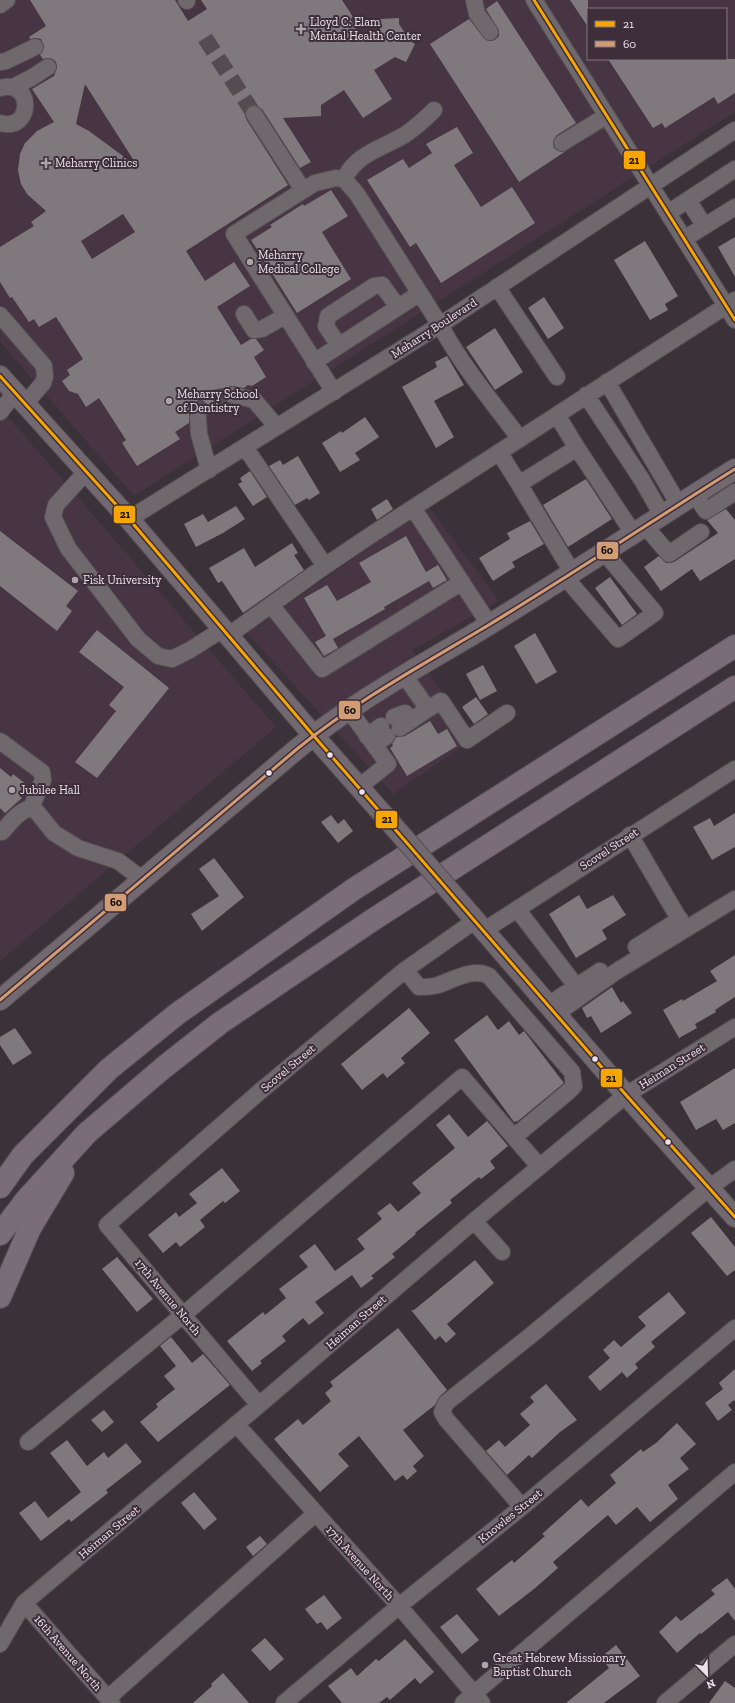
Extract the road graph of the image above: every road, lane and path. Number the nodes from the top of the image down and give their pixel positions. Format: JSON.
{"nodes":[{"id":1,"x":7,"y":0,"type":"edge"},
{"id":2,"x":474,"y":0,"type":"edge"},
{"id":3,"x":534,"y":0,"type":"edge"},
{"id":4,"x":0,"y":5,"type":"edge"},
{"id":5,"x":490,"y":32,"type":"dead end"},
{"id":6,"x":35,"y":46,"type":"dead end"},
{"id":7,"x":0,"y":62,"type":"edge"},
{"id":8,"x":48,"y":67,"type":"dead end"},
{"id":9,"x":6,"y":88,"type":"edge"},
{"id":10,"x":434,"y":110,"type":"dead end"},
{"id":11,"x":254,"y":114,"type":"tunnel mouth"},
{"id":12,"x":606,"y":116,"type":"junction"},
{"id":13,"x":0,"y":123,"type":"edge"},
{"id":14,"x":735,"y":130,"type":"edge"},
{"id":15,"x":562,"y":143,"type":"dead end"},
{"id":16,"x":735,"y":169,"type":"edge"},
{"id":17,"x":344,"y":179,"type":"junction"},
{"id":18,"x":650,"y":186,"type":"junction"},
{"id":19,"x":303,"y":190,"type":"junction"},
{"id":20,"x":688,"y":200,"type":"junction"},
{"id":21,"x":735,"y":207,"type":"edge"},
{"id":22,"x":668,"y":214,"type":"junction"},
{"id":23,"x":704,"y":225,"type":"junction"},
{"id":24,"x":684,"y":238,"type":"junction"},
{"id":25,"x":497,"y":288,"type":"junction"},
{"id":26,"x":420,"y":293,"type":"junction"},
{"id":27,"x":730,"y":303,"type":"edge"},
{"id":28,"x":398,"y":307,"type":"junction"},
{"id":29,"x":244,"y":314,"type":"dead end"},
{"id":30,"x":0,"y":315,"type":"edge"},
{"id":31,"x":285,"y":316,"type":"junction"},
{"id":32,"x":735,"y":320,"type":"edge"},
{"id":33,"x":440,"y":325,"type":"junction"},
{"id":34,"x":339,"y":346,"type":"junction"},
{"id":35,"x":314,"y":362,"type":"junction"},
{"id":36,"x":0,"y":376,"type":"edge"},
{"id":37,"x":557,"y":377,"type":"dead end"},
{"id":38,"x":607,"y":382,"type":"junction"},
{"id":39,"x":334,"y":392,"type":"junction"},
{"id":40,"x":233,"y":395,"type":"tunnel mouth"},
{"id":41,"x":586,"y":396,"type":"junction"},
{"id":42,"x":20,"y":399,"type":"junction"},
{"id":43,"x":0,"y":412,"type":"edge"},
{"id":44,"x":557,"y":415,"type":"junction"},
{"id":45,"x":198,"y":417,"type":"tunnel mouth"},
{"id":46,"x":278,"y":427,"type":"junction"},
{"id":47,"x":520,"y":439,"type":"junction"},
{"id":48,"x":245,"y":447,"type":"junction"},
{"id":49,"x":577,"y":448,"type":"junction"},
{"id":50,"x":499,"y":452,"type":"junction"},
{"id":51,"x":209,"y":470,"type":"junction"},
{"id":52,"x":86,"y":472,"type":"junction"},
{"id":53,"x":732,"y":482,"type":"edge"},
{"id":54,"x":519,"y":484,"type":"junction"},
{"id":55,"x":687,"y":500,"type":"junction"},
{"id":56,"x":413,"y":508,"type":"junction"},
{"id":57,"x":662,"y":515,"type":"junction"},
{"id":58,"x":129,"y":519,"type":"junction"},
{"id":59,"x":639,"y":530,"type":"junction"},
{"id":60,"x":701,"y":532,"type":"dead end"},
{"id":61,"x":604,"y":552,"type":"junction"},
{"id":62,"x":325,"y":566,"type":"junction"},
{"id":63,"x":568,"y":574,"type":"junction"},
{"id":64,"x":462,"y":582,"type":"junction"},
{"id":65,"x":271,"y":605,"type":"junction"},
{"id":66,"x":489,"y":624,"type":"junction"},
{"id":67,"x":226,"y":632,"type":"junction"},
{"id":68,"x":735,"y":646,"type":"edge"},
{"id":69,"x":404,"y":675,"type":"junction"},
{"id":70,"x":735,"y":687,"type":"edge"},
{"id":71,"x":428,"y":709,"type":"junction"},
{"id":72,"x":349,"y":710,"type":"junction"},
{"id":73,"x":507,"y":713,"type":"dead end"},
{"id":74,"x":388,"y":730,"type":"junction"},
{"id":75,"x":313,"y":735,"type":"junction"},
{"id":76,"x":0,"y":741,"type":"edge"},
{"id":77,"x":735,"y":769,"type":"edge"},
{"id":78,"x":358,"y":787,"type":"junction"},
{"id":79,"x":31,"y":808,"type":"junction"},
{"id":80,"x":2,"y":832,"type":"dead end"},
{"id":81,"x":630,"y":835,"type":"junction"},
{"id":82,"x":142,"y":879,"type":"junction"},
{"id":83,"x":735,"y":899,"type":"edge"},
{"id":84,"x":517,"y":909,"type":"junction"},
{"id":85,"x":683,"y":924,"type":"junction"},
{"id":86,"x":479,"y":925,"type":"junction"},
{"id":87,"x":405,"y":970,"type":"junction"},
{"id":88,"x":576,"y":986,"type":"junction"},
{"id":89,"x":3,"y":993,"type":"edge"},
{"id":90,"x":552,"y":1009,"type":"junction"},
{"id":91,"x":735,"y":1027,"type":"edge"},
{"id":92,"x":626,"y":1095,"type":"junction"},
{"id":93,"x":87,"y":1133,"type":"junction"},
{"id":94,"x":514,"y":1137,"type":"junction"},
{"id":95,"x":539,"y":1166,"type":"junction"},
{"id":96,"x":735,"y":1169,"type":"edge"},
{"id":97,"x":0,"y":1187,"type":"edge"},
{"id":98,"x":709,"y":1188,"type":"junction"},
{"id":99,"x":735,"y":1217,"type":"edge"},
{"id":100,"x":474,"y":1221,"type":"junction"},
{"id":101,"x":107,"y":1225,"type":"joint"},
{"id":102,"x":0,"y":1234,"type":"edge"},
{"id":103,"x":502,"y":1252,"type":"dead end"},
{"id":104,"x":0,"y":1297,"type":"edge"},
{"id":105,"x":183,"y":1315,"type":"junction"},
{"id":106,"x":735,"y":1328,"type":"edge"},
{"id":107,"x":259,"y":1405,"type":"junction"},
{"id":108,"x":236,"y":1424,"type":"junction"},
{"id":109,"x":28,"y":1442,"type":"dead end"},
{"id":110,"x":735,"y":1472,"type":"edge"},
{"id":111,"x":522,"y":1507,"type":"junction"},
{"id":112,"x":316,"y":1512,"type":"junction"},
{"id":113,"x":24,"y":1603,"type":"junction"},
{"id":114,"x":399,"y":1606,"type":"junction"},
{"id":115,"x":0,"y":1644,"type":"edge"},
{"id":116,"x":734,"y":1648,"type":"edge"},
{"id":117,"x":473,"y":1700,"type":"edge"},
{"id":118,"x":110,"y":1701,"type":"edge"},
{"id":119,"x":284,"y":1703,"type":"edge"},
{"id":120,"x":665,"y":1703,"type":"edge"}],
"edges":[{"from":1,"to":4,"type":"street"},
{"from":2,"to":5,"type":"street"},
{"from":3,"to":12,"type":"street"},
{"from":6,"to":7,"type":"street"},
{"from":8,"to":9,"type":"street"},
{"from":9,"to":13,"type":"street"},
{"from":10,"to":17,"type":"street"},
{"from":11,"to":19,"type":"street"},
{"from":12,"to":15,"type":"street"},
{"from":12,"to":18,"type":"street"},
{"from":14,"to":18,"type":"street","name":"Meharry Boulevard"},
{"from":16,"to":20,"type":"street"},
{"from":17,"to":19,"type":"street"},
{"from":17,"to":26,"type":"street"},
{"from":18,"to":22,"type":"street"},
{"from":18,"to":25,"type":"street","name":"Meharry Boulevard"},
{"from":19,"to":31,"type":"street"},
{"from":20,"to":22,"type":"street"},
{"from":20,"to":23,"type":"street"},
{"from":21,"to":23,"type":"street"},
{"from":22,"to":24,"type":"street"},
{"from":23,"to":24,"type":"street"},
{"from":24,"to":27,"type":"street"},
{"from":25,"to":33,"type":"street","name":"Meharry Boulevard"},
{"from":25,"to":37,"type":"street"},
{"from":26,"to":28,"type":"street"},
{"from":26,"to":33,"type":"street"},
{"from":27,"to":32,"type":"street"},
{"from":27,"to":38,"type":"street"},
{"from":28,"to":34,"type":"street"},
{"from":28,"to":34,"type":"street"},
{"from":29,"to":31,"type":"street"},
{"from":30,"to":42,"type":"street"},
{"from":31,"to":35,"type":"street"},
{"from":33,"to":39,"type":"street","name":"Meharry Boulevard"},
{"from":33,"to":47,"type":"street"},
{"from":34,"to":35,"type":"street"},
{"from":35,"to":39,"type":"street"},
{"from":36,"to":42,"type":"main road"},
{"from":38,"to":41,"type":"street"},
{"from":38,"to":55,"type":"street"},
{"from":39,"to":46,"type":"street","name":"Meharry Boulevard"},
{"from":40,"to":46,"type":"street"},
{"from":41,"to":44,"type":"street"},
{"from":41,"to":57,"type":"street"},
{"from":42,"to":43,"type":"street"},
{"from":42,"to":52,"type":"main road"},
{"from":44,"to":47,"type":"street"},
{"from":44,"to":49,"type":"street"},
{"from":45,"to":51,"type":"street"},
{"from":46,"to":48,"type":"street","name":"Meharry Boulevard"},
{"from":47,"to":50,"type":"street"},
{"from":48,"to":51,"type":"street","name":"Meharry Boulevard"},
{"from":48,"to":62,"type":"street"},
{"from":49,"to":54,"type":"street"},
{"from":49,"to":59,"type":"street"},
{"from":50,"to":54,"type":"street"},
{"from":50,"to":56,"type":"street"},
{"from":51,"to":58,"type":"street","name":"Meharry Boulevard"},
{"from":52,"to":58,"type":"main road"},
{"from":52,"to":67,"type":"street"},
{"from":53,"to":55,"type":"main road"},
{"from":54,"to":63,"type":"street"},
{"from":55,"to":57,"type":"main road"},
{"from":56,"to":62,"type":"street"},
{"from":56,"to":64,"type":"street"},
{"from":57,"to":59,"type":"main road"},
{"from":58,"to":67,"type":"main road"},
{"from":59,"to":60,"type":"street"},
{"from":59,"to":61,"type":"main road"},
{"from":61,"to":63,"type":"main road"},
{"from":61,"to":63,"type":"street"},
{"from":62,"to":65,"type":"street"},
{"from":63,"to":66,"type":"main road"},
{"from":64,"to":65,"type":"street"},
{"from":64,"to":66,"type":"street"},
{"from":65,"to":67,"type":"street"},
{"from":66,"to":69,"type":"main road"},
{"from":67,"to":75,"type":"main road"},
{"from":68,"to":97,"type":"highway"},
{"from":69,"to":71,"type":"street"},
{"from":69,"to":72,"type":"main road"},
{"from":70,"to":93,"type":"highway"},
{"from":71,"to":73,"type":"street"},
{"from":71,"to":74,"type":"street"},
{"from":72,"to":74,"type":"street"},
{"from":72,"to":75,"type":"main road"},
{"from":74,"to":78,"type":"street"},
{"from":75,"to":78,"type":"main road"},
{"from":75,"to":82,"type":"main road"},
{"from":76,"to":79,"type":"street"},
{"from":77,"to":81,"type":"street","name":"Scovel Street"},
{"from":78,"to":86,"type":"main road","bridge":true},
{"from":79,"to":80,"type":"street"},
{"from":79,"to":82,"type":"street"},
{"from":81,"to":84,"type":"street","name":"Scovel Street"},
{"from":81,"to":85,"type":"street"},
{"from":82,"to":89,"type":"main road"},
{"from":83,"to":85,"type":"street"},
{"from":84,"to":86,"type":"street","name":"Scovel Street"},
{"from":84,"to":88,"type":"street"},
{"from":85,"to":88,"type":"street"},
{"from":85,"to":90,"type":"street"},
{"from":86,"to":87,"type":"street","name":"Scovel Street"},
{"from":86,"to":90,"type":"main road"},
{"from":87,"to":94,"type":"street"},
{"from":87,"to":101,"type":"street","name":"Scovel Street"},
{"from":88,"to":90,"type":"street"},
{"from":90,"to":92,"type":"main road"},
{"from":91,"to":92,"type":"street","name":"Heiman Street"},
{"from":92,"to":95,"type":"street","name":"Heiman Street"},
{"from":92,"to":98,"type":"main road"},
{"from":93,"to":102,"type":"highway"},
{"from":93,"to":104,"type":"highway"},
{"from":94,"to":95,"type":"street"},
{"from":94,"to":105,"type":"street"},
{"from":95,"to":100,"type":"street","name":"Heiman Street"},
{"from":96,"to":98,"type":"street"},
{"from":98,"to":99,"type":"main road"},
{"from":98,"to":111,"type":"street"},
{"from":100,"to":103,"type":"street"},
{"from":100,"to":107,"type":"street","name":"Heiman Street"},
{"from":101,"to":105,"type":"street","name":"17th Avenue North"},
{"from":105,"to":107,"type":"street","name":"17th Avenue North"},
{"from":105,"to":109,"type":"street"},
{"from":106,"to":111,"type":"street","name":"Knowles Street"},
{"from":107,"to":108,"type":"street","name":"Heiman Street"},
{"from":108,"to":112,"type":"street","name":"17th Avenue North"},
{"from":108,"to":113,"type":"street","name":"Heiman Street"},
{"from":110,"to":117,"type":"street"},
{"from":111,"to":114,"type":"street","name":"Knowles Street"},
{"from":112,"to":114,"type":"street","name":"17th Avenue North"},
{"from":112,"to":118,"type":"street"},
{"from":113,"to":115,"type":"street","name":"Heiman Street"},
{"from":113,"to":118,"type":"street","name":"16th Avenue North"},
{"from":114,"to":117,"type":"street","name":"17th Avenue North"},
{"from":114,"to":119,"type":"street","name":"Knowles Street"},
{"from":116,"to":120,"type":"street"}]}
